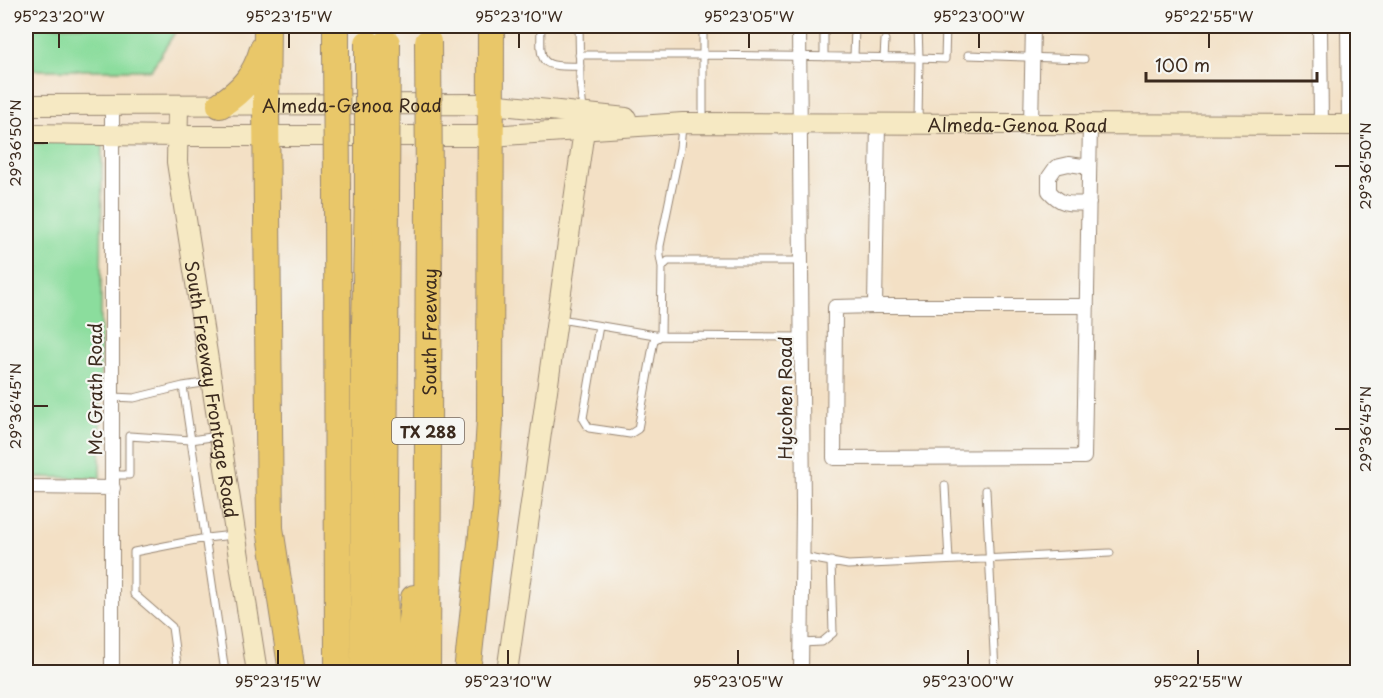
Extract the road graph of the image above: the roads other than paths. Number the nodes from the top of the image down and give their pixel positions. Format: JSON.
{"nodes":[{"id":1,"x":491,"y":26,"type":"edge"},
{"id":2,"x":541,"y":26,"type":"edge"},
{"id":3,"x":579,"y":26,"type":"edge"},
{"id":4,"x":703,"y":26,"type":"edge"},
{"id":5,"x":799,"y":26,"type":"edge"},
{"id":6,"x":824,"y":26,"type":"edge"},
{"id":7,"x":855,"y":26,"type":"edge"},
{"id":8,"x":918,"y":26,"type":"edge"},
{"id":9,"x":946,"y":26,"type":"edge"},
{"id":10,"x":1033,"y":26,"type":"edge"},
{"id":11,"x":1320,"y":26,"type":"edge"},
{"id":12,"x":1348,"y":26,"type":"edge"},
{"id":13,"x":267,"y":30,"type":"edge"},
{"id":14,"x":377,"y":34,"type":"edge"},
{"id":15,"x":428,"y":34,"type":"edge"},
{"id":16,"x":336,"y":38,"type":"edge"},
{"id":17,"x":885,"y":40,"type":"dead end"},
{"id":18,"x":579,"y":55,"type":"junction"},
{"id":19,"x":703,"y":55,"type":"junction"},
{"id":20,"x":968,"y":55,"type":"dead end"},
{"id":21,"x":800,"y":56,"type":"junction"},
{"id":22,"x":824,"y":57,"type":"junction"},
{"id":23,"x":854,"y":57,"type":"junction"},
{"id":24,"x":1032,"y":57,"type":"junction"},
{"id":25,"x":884,"y":58,"type":"junction"},
{"id":26,"x":919,"y":58,"type":"junction"},
{"id":27,"x":1084,"y":59,"type":"dead end"},
{"id":28,"x":580,"y":66,"type":"junction"},
{"id":29,"x":491,"y":104,"type":"junction"},
{"id":30,"x":26,"y":105,"type":"edge"},
{"id":31,"x":220,"y":105,"type":"junction"},
{"id":32,"x":266,"y":105,"type":"junction"},
{"id":33,"x":112,"y":106,"type":"junction"},
{"id":34,"x":178,"y":106,"type":"junction"},
{"id":35,"x":584,"y":122,"type":"junction"},
{"id":36,"x":680,"y":123,"type":"junction"},
{"id":37,"x":703,"y":123,"type":"junction"},
{"id":38,"x":801,"y":123,"type":"junction"},
{"id":39,"x":878,"y":123,"type":"junction"},
{"id":40,"x":918,"y":124,"type":"junction"},
{"id":41,"x":1031,"y":124,"type":"junction"},
{"id":42,"x":1090,"y":124,"type":"junction"},
{"id":43,"x":1321,"y":125,"type":"junction"},
{"id":44,"x":1353,"y":125,"type":"edge"},
{"id":45,"x":26,"y":134,"type":"edge"},
{"id":46,"x":112,"y":135,"type":"junction"},
{"id":47,"x":267,"y":135,"type":"junction"},
{"id":48,"x":177,"y":136,"type":"junction"},
{"id":49,"x":491,"y":136,"type":"junction"},
{"id":50,"x":1089,"y":167,"type":"junction"},
{"id":51,"x":377,"y":199,"type":"junction"},
{"id":52,"x":1089,"y":203,"type":"junction"},
{"id":53,"x":802,"y":261,"type":"junction"},
{"id":54,"x":662,"y":267,"type":"junction"},
{"id":55,"x":875,"y":306,"type":"junction"},
{"id":56,"x":1087,"y":306,"type":"junction"},
{"id":57,"x":557,"y":318,"type":"junction"},
{"id":58,"x":598,"y":326,"type":"junction"},
{"id":59,"x":661,"y":336,"type":"junction"},
{"id":60,"x":802,"y":337,"type":"junction"},
{"id":61,"x":212,"y":382,"type":"junction"},
{"id":62,"x":183,"y":386,"type":"junction"},
{"id":63,"x":112,"y":397,"type":"junction"},
{"id":64,"x":221,"y":435,"type":"junction"},
{"id":65,"x":338,"y":439,"type":"junction"},
{"id":66,"x":191,"y":440,"type":"junction"},
{"id":67,"x":113,"y":481,"type":"junction"},
{"id":68,"x":945,"y":486,"type":"dead end"},
{"id":69,"x":26,"y":487,"type":"edge"},
{"id":70,"x":986,"y":490,"type":"dead end"},
{"id":71,"x":428,"y":508,"type":"junction"},
{"id":72,"x":236,"y":534,"type":"junction"},
{"id":73,"x":206,"y":538,"type":"junction"},
{"id":74,"x":1110,"y":553,"type":"dead end"},
{"id":75,"x":803,"y":557,"type":"junction"},
{"id":76,"x":990,"y":558,"type":"junction"},
{"id":77,"x":949,"y":560,"type":"junction"},
{"id":78,"x":831,"y":561,"type":"junction"},
{"id":79,"x":801,"y":642,"type":"junction"},
{"id":80,"x":112,"y":672,"type":"edge"},
{"id":81,"x":178,"y":672,"type":"edge"},
{"id":82,"x":225,"y":672,"type":"edge"},
{"id":83,"x":257,"y":672,"type":"edge"},
{"id":84,"x":291,"y":672,"type":"edge"},
{"id":85,"x":338,"y":672,"type":"edge"},
{"id":86,"x":364,"y":672,"type":"edge"},
{"id":87,"x":385,"y":672,"type":"edge"},
{"id":88,"x":409,"y":672,"type":"edge"},
{"id":89,"x":427,"y":672,"type":"edge"},
{"id":90,"x":467,"y":672,"type":"edge"},
{"id":91,"x":507,"y":672,"type":"edge"},
{"id":92,"x":801,"y":672,"type":"edge"},
{"id":93,"x":995,"y":672,"type":"edge"}],
"edges":[{"from":1,"to":29,"type":"highway"},
{"from":2,"to":28,"type":"lane"},
{"from":3,"to":18,"type":"lane"},
{"from":4,"to":19,"type":"lane"},
{"from":5,"to":21,"type":"street","name":"Hycohen Road"},
{"from":6,"to":22,"type":"lane"},
{"from":7,"to":23,"type":"lane"},
{"from":8,"to":26,"type":"lane"},
{"from":9,"to":26,"type":"lane"},
{"from":10,"to":24,"type":"street"},
{"from":11,"to":43,"type":"street"},
{"from":12,"to":44,"type":"street"},
{"from":13,"to":31,"type":"highway"},
{"from":13,"to":32,"type":"highway"},
{"from":14,"to":51,"type":"highway","bridge":true},
{"from":15,"to":71,"type":"highway","name":"South Freeway","number":"TX 288","bridge":true},
{"from":16,"to":65,"type":"highway","bridge":true},
{"from":17,"to":25,"type":"lane"},
{"from":18,"to":19,"type":"lane"},
{"from":18,"to":28,"type":"lane"},
{"from":19,"to":21,"type":"lane"},
{"from":19,"to":37,"type":"lane"},
{"from":20,"to":24,"type":"lane"},
{"from":21,"to":22,"type":"lane"},
{"from":21,"to":38,"type":"street","name":"Hycohen Road"},
{"from":22,"to":23,"type":"lane"},
{"from":23,"to":25,"type":"lane"},
{"from":24,"to":27,"type":"lane"},
{"from":24,"to":41,"type":"street"},
{"from":25,"to":26,"type":"lane"},
{"from":26,"to":40,"type":"lane"},
{"from":28,"to":35,"type":"lane"},
{"from":29,"to":32,"type":"main road","name":"Almeda-Genoa Road"},
{"from":29,"to":35,"type":"main road","name":"Almeda-Genoa Road"},
{"from":29,"to":49,"type":"highway"},
{"from":30,"to":33,"type":"main road","name":"Almeda-Genoa Road"},
{"from":31,"to":32,"type":"main road","name":"Almeda-Genoa Road"},
{"from":31,"to":34,"type":"main road","name":"Almeda-Genoa Road"},
{"from":32,"to":47,"type":"highway"},
{"from":33,"to":34,"type":"main road","name":"Almeda-Genoa Road"},
{"from":33,"to":46,"type":"street","name":"Mc Grath Road"},
{"from":34,"to":48,"type":"main road","name":"South Freeway Frontage Road"},
{"from":35,"to":36,"type":"main road","name":"Almeda-Genoa Road"},
{"from":35,"to":49,"type":"main road","name":"Almeda-Genoa Road"},
{"from":35,"to":57,"type":"main road"},
{"from":36,"to":37,"type":"main road","name":"Almeda-Genoa Road"},
{"from":36,"to":54,"type":"lane"},
{"from":37,"to":38,"type":"main road","name":"Almeda-Genoa Road"},
{"from":38,"to":39,"type":"main road","name":"Almeda-Genoa Road"},
{"from":38,"to":53,"type":"street","name":"Hycohen Road"},
{"from":39,"to":40,"type":"main road","name":"Almeda-Genoa Road"},
{"from":39,"to":55,"type":"street"},
{"from":40,"to":41,"type":"main road","name":"Almeda-Genoa Road"},
{"from":41,"to":42,"type":"main road","name":"Almeda-Genoa Road"},
{"from":42,"to":43,"type":"main road","name":"Almeda-Genoa Road"},
{"from":42,"to":50,"type":"street"},
{"from":43,"to":44,"type":"main road","name":"Almeda-Genoa Road"},
{"from":45,"to":46,"type":"main road","name":"Almeda-Genoa Road"},
{"from":46,"to":48,"type":"main road","name":"Almeda-Genoa Road"},
{"from":46,"to":63,"type":"street","name":"Mc Grath Road"},
{"from":47,"to":48,"type":"main road","name":"Almeda-Genoa Road"},
{"from":47,"to":49,"type":"main road","name":"Almeda-Genoa Road"},
{"from":47,"to":84,"type":"highway"},
{"from":48,"to":61,"type":"main road","name":"South Freeway Frontage Road"},
{"from":49,"to":90,"type":"highway"},
{"from":50,"to":52,"type":"street"},
{"from":50,"to":52,"type":"street"},
{"from":51,"to":86,"type":"highway"},
{"from":51,"to":87,"type":"highway"},
{"from":52,"to":56,"type":"street"},
{"from":53,"to":54,"type":"lane"},
{"from":53,"to":60,"type":"street","name":"Hycohen Road"},
{"from":54,"to":59,"type":"lane"},
{"from":55,"to":56,"type":"street"},
{"from":55,"to":56,"type":"street"},
{"from":57,"to":58,"type":"lane"},
{"from":57,"to":91,"type":"main road"},
{"from":58,"to":59,"type":"lane"},
{"from":58,"to":59,"type":"lane"},
{"from":59,"to":60,"type":"lane"},
{"from":60,"to":75,"type":"street","name":"Hycohen Road"},
{"from":61,"to":62,"type":"lane"},
{"from":61,"to":64,"type":"main road","name":"South Freeway Frontage Road"},
{"from":62,"to":63,"type":"lane"},
{"from":62,"to":66,"type":"lane"},
{"from":63,"to":67,"type":"street","name":"Mc Grath Road"},
{"from":64,"to":66,"type":"lane"},
{"from":64,"to":72,"type":"main road","name":"South Freeway Frontage Road"},
{"from":65,"to":85,"type":"highway"},
{"from":65,"to":86,"type":"highway"},
{"from":66,"to":67,"type":"lane"},
{"from":66,"to":73,"type":"lane"},
{"from":67,"to":69,"type":"street"},
{"from":67,"to":80,"type":"street","name":"Mc Grath Road"},
{"from":68,"to":77,"type":"lane"},
{"from":70,"to":76,"type":"lane"},
{"from":71,"to":88,"type":"highway"},
{"from":71,"to":89,"type":"highway","name":"South Freeway","number":"TX 288"},
{"from":72,"to":73,"type":"lane"},
{"from":72,"to":83,"type":"main road","name":"South Freeway Frontage Road"},
{"from":73,"to":81,"type":"lane"},
{"from":73,"to":82,"type":"lane"},
{"from":74,"to":76,"type":"lane"},
{"from":75,"to":78,"type":"lane"},
{"from":75,"to":79,"type":"street","name":"Hycohen Road"},
{"from":76,"to":77,"type":"lane"},
{"from":76,"to":93,"type":"lane"},
{"from":77,"to":78,"type":"lane"},
{"from":78,"to":79,"type":"lane"},
{"from":79,"to":92,"type":"street","name":"Hycohen Road"}]}
